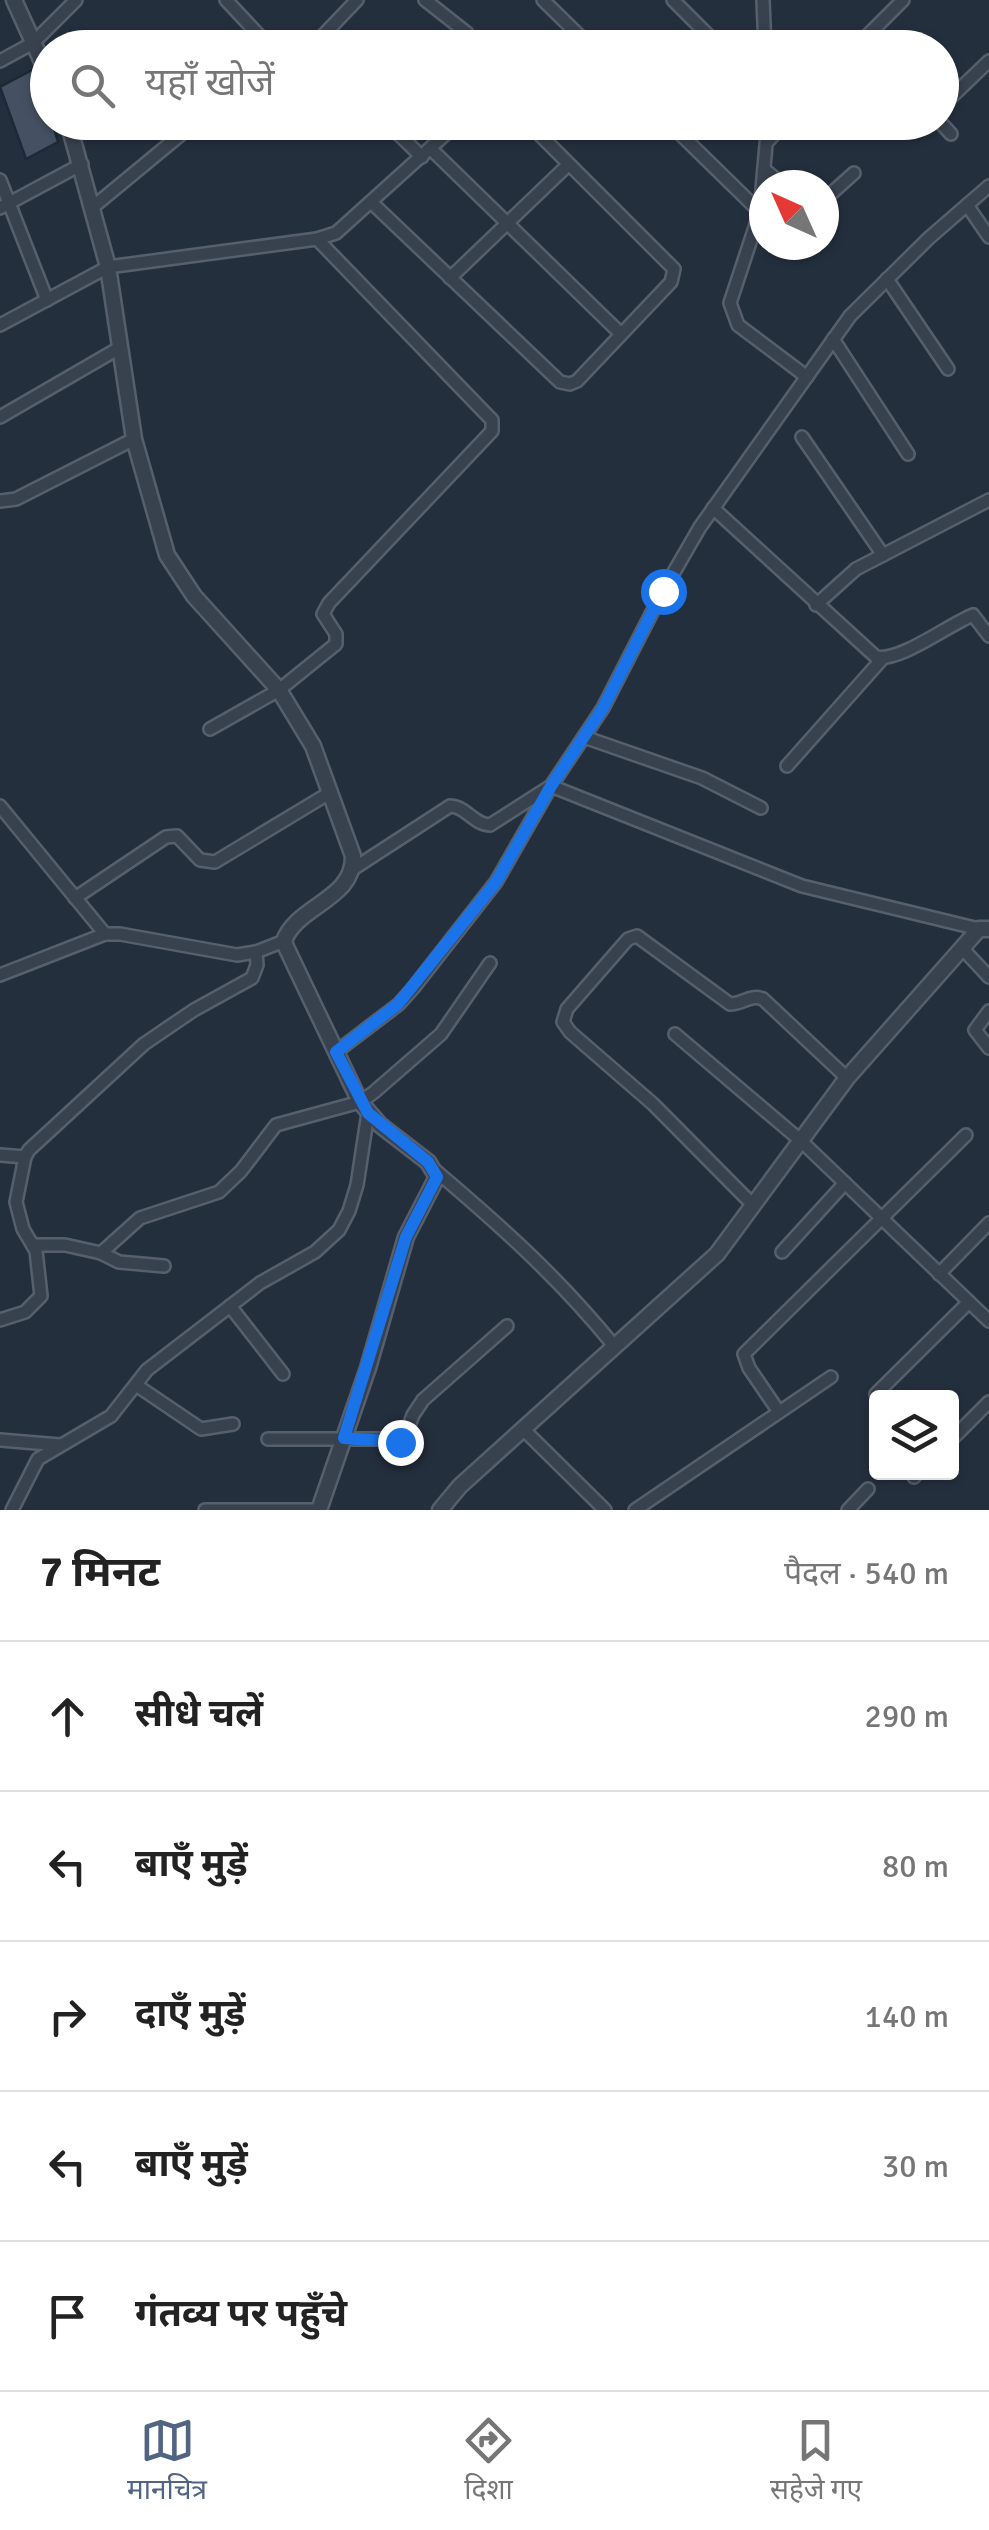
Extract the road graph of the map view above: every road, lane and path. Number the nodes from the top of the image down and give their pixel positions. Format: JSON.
{"nodes":[{"id":1,"x":14,"y":0,"type":"edge"},
{"id":2,"x":76,"y":0,"type":"edge"},
{"id":3,"x":226,"y":0,"type":"edge"},
{"id":4,"x":356,"y":0,"type":"edge"},
{"id":5,"x":425,"y":0,"type":"edge"},
{"id":6,"x":545,"y":0,"type":"edge"},
{"id":7,"x":673,"y":0,"type":"edge"},
{"id":8,"x":764,"y":0,"type":"edge"},
{"id":9,"x":903,"y":0,"type":"edge"},
{"id":10,"x":46,"y":30,"type":"edge"},
{"id":11,"x":254,"y":30,"type":"edge"},
{"id":12,"x":328,"y":30,"type":"edge"},
{"id":13,"x":463,"y":30,"type":"edge"},
{"id":14,"x":574,"y":30,"type":"edge"},
{"id":15,"x":702,"y":30,"type":"edge"},
{"id":16,"x":765,"y":30,"type":"edge"},
{"id":17,"x":875,"y":30,"type":"edge"},
{"id":18,"x":30,"y":36,"type":"edge"},
{"id":19,"x":30,"y":45,"type":"edge"},
{"id":20,"x":989,"y":61,"type":"edge"},
{"id":21,"x":0,"y":62,"type":"edge"},
{"id":22,"x":959,"y":90,"type":"edge"},
{"id":23,"x":74,"y":140,"type":"edge"},
{"id":24,"x":174,"y":140,"type":"edge"},
{"id":25,"x":409,"y":140,"type":"edge"},
{"id":26,"x":440,"y":140,"type":"edge"},
{"id":27,"x":544,"y":140,"type":"edge"},
{"id":28,"x":686,"y":140,"type":"edge"},
{"id":29,"x":768,"y":141,"type":"edge"},
{"id":30,"x":426,"y":153,"type":"junction"},
{"id":31,"x":82,"y":164,"type":"junction"},
{"id":32,"x":568,"y":165,"type":"junction"},
{"id":33,"x":764,"y":170,"type":"edge"},
{"id":34,"x":854,"y":173,"type":"dead end"},
{"id":35,"x":0,"y":180,"type":"edge"},
{"id":36,"x":839,"y":186,"type":"edge"},
{"id":37,"x":989,"y":186,"type":"edge"},
{"id":38,"x":749,"y":201,"type":"edge"},
{"id":39,"x":371,"y":202,"type":"junction"},
{"id":40,"x":6,"y":205,"type":"edge"},
{"id":41,"x":967,"y":205,"type":"junction"},
{"id":42,"x":93,"y":207,"type":"junction"},
{"id":43,"x":507,"y":224,"type":"junction"},
{"id":44,"x":989,"y":238,"type":"edge"},
{"id":45,"x":317,"y":239,"type":"junction"},
{"id":46,"x":749,"y":242,"type":"edge"},
{"id":47,"x":108,"y":267,"type":"junction"},
{"id":48,"x":450,"y":278,"type":"junction"},
{"id":49,"x":886,"y":279,"type":"junction"},
{"id":50,"x":47,"y":300,"type":"junction"},
{"id":51,"x":0,"y":325,"type":"edge"},
{"id":52,"x":620,"y":333,"type":"junction"},
{"id":53,"x":833,"y":339,"type":"junction"},
{"id":54,"x":120,"y":347,"type":"junction"},
{"id":55,"x":948,"y":369,"type":"dead end"},
{"id":56,"x":807,"y":377,"type":"junction"},
{"id":57,"x":0,"y":417,"type":"edge"},
{"id":58,"x":802,"y":438,"type":"dead end"},
{"id":59,"x":134,"y":440,"type":"junction"},
{"id":60,"x":908,"y":454,"type":"dead end"},
{"id":61,"x":989,"y":500,"type":"edge"},
{"id":62,"x":0,"y":501,"type":"edge"},
{"id":63,"x":713,"y":508,"type":"junction"},
{"id":64,"x":883,"y":555,"type":"junction"},
{"id":65,"x":816,"y":604,"type":"junction"},
{"id":66,"x":989,"y":636,"type":"edge"},
{"id":67,"x":882,"y":659,"type":"junction"},
{"id":68,"x":279,"y":690,"type":"junction"},
{"id":69,"x":210,"y":729,"type":"dead end"},
{"id":70,"x":584,"y":737,"type":"junction"},
{"id":71,"x":787,"y":766,"type":"dead end"},
{"id":72,"x":551,"y":786,"type":"junction"},
{"id":73,"x":330,"y":792,"type":"junction"},
{"id":74,"x":0,"y":806,"type":"edge"},
{"id":75,"x":761,"y":808,"type":"dead end"},
{"id":76,"x":353,"y":869,"type":"junction"},
{"id":77,"x":76,"y":898,"type":"junction"},
{"id":78,"x":986,"y":926,"type":"edge"},
{"id":79,"x":105,"y":934,"type":"junction"},
{"id":80,"x":284,"y":941,"type":"junction"},
{"id":81,"x":962,"y":948,"type":"junction"},
{"id":82,"x":256,"y":952,"type":"junction"},
{"id":83,"x":490,"y":964,"type":"dead end"},
{"id":84,"x":0,"y":974,"type":"edge"},
{"id":85,"x":989,"y":977,"type":"edge"},
{"id":86,"x":989,"y":1012,"type":"edge"},
{"id":87,"x":675,"y":1034,"type":"dead end"},
{"id":88,"x":989,"y":1048,"type":"edge"},
{"id":89,"x":336,"y":1052,"type":"junction"},
{"id":90,"x":846,"y":1078,"type":"junction"},
{"id":91,"x":364,"y":1107,"type":"junction"},
{"id":92,"x":966,"y":1135,"type":"dead end"},
{"id":93,"x":800,"y":1140,"type":"junction"},
{"id":94,"x":0,"y":1155,"type":"edge"},
{"id":95,"x":24,"y":1157,"type":"junction"},
{"id":96,"x":436,"y":1171,"type":"junction"},
{"id":97,"x":845,"y":1183,"type":"junction"},
{"id":98,"x":16,"y":1202,"type":"junction"},
{"id":99,"x":753,"y":1204,"type":"junction"},
{"id":100,"x":0,"y":1208,"type":"edge"},
{"id":101,"x":880,"y":1217,"type":"junction"},
{"id":102,"x":989,"y":1223,"type":"edge"},
{"id":103,"x":32,"y":1245,"type":"junction"},
{"id":104,"x":782,"y":1252,"type":"dead end"},
{"id":105,"x":101,"y":1253,"type":"junction"},
{"id":106,"x":164,"y":1266,"type":"dead end"},
{"id":107,"x":940,"y":1274,"type":"junction"},
{"id":108,"x":969,"y":1302,"type":"junction"},
{"id":109,"x":230,"y":1306,"type":"junction"},
{"id":110,"x":988,"y":1319,"type":"edge"},
{"id":111,"x":0,"y":1320,"type":"edge"},
{"id":112,"x":507,"y":1326,"type":"dead end"},
{"id":113,"x":615,"y":1347,"type":"junction"},
{"id":114,"x":282,"y":1374,"type":"dead end"},
{"id":115,"x":831,"y":1377,"type":"dead end"},
{"id":116,"x":136,"y":1385,"type":"junction"},
{"id":117,"x":880,"y":1390,"type":"edge"},
{"id":118,"x":989,"y":1402,"type":"edge"},
{"id":119,"x":778,"y":1412,"type":"junction"},
{"id":120,"x":234,"y":1424,"type":"dead end"},
{"id":121,"x":522,"y":1430,"type":"junction"},
{"id":122,"x":959,"y":1433,"type":"edge"},
{"id":123,"x":344,"y":1438,"type":"junction"},
{"id":124,"x":268,"y":1439,"type":"dead end"},
{"id":125,"x":0,"y":1440,"type":"edge"},
{"id":126,"x":60,"y":1445,"type":"junction"},
{"id":127,"x":868,"y":1489,"type":"dead end"},
{"id":128,"x":12,"y":1510,"type":"edge"},
{"id":129,"x":206,"y":1510,"type":"edge"},
{"id":130,"x":316,"y":1510,"type":"edge"},
{"id":131,"x":440,"y":1510,"type":"edge"},
{"id":132,"x":605,"y":1510,"type":"edge"},
{"id":133,"x":635,"y":1510,"type":"edge"},
{"id":134,"x":848,"y":1510,"type":"edge"}],
"edges":[{"from":1,"to":18,"type":"street"},
{"from":2,"to":10,"type":"street"},
{"from":3,"to":11,"type":"street"},
{"from":4,"to":12,"type":"street"},
{"from":5,"to":13,"type":"street"},
{"from":6,"to":14,"type":"street"},
{"from":7,"to":15,"type":"street"},
{"from":8,"to":16,"type":"street"},
{"from":9,"to":17,"type":"street"},
{"from":19,"to":21,"type":"street"},
{"from":20,"to":22,"type":"street"},
{"from":23,"to":31,"type":"street"},
{"from":24,"to":42,"type":"street"},
{"from":25,"to":30,"type":"street"},
{"from":26,"to":30,"type":"street"},
{"from":27,"to":32,"type":"street"},
{"from":28,"to":38,"type":"street"},
{"from":29,"to":33,"type":"street"},
{"from":30,"to":39,"type":"street"},
{"from":30,"to":43,"type":"street"},
{"from":31,"to":40,"type":"street"},
{"from":31,"to":42,"type":"street"},
{"from":32,"to":43,"type":"street"},
{"from":32,"to":52,"type":"street"},
{"from":34,"to":36,"type":"street"},
{"from":35,"to":40,"type":"street"},
{"from":37,"to":41,"type":"street"},
{"from":39,"to":45,"type":"street"},
{"from":39,"to":48,"type":"street"},
{"from":40,"to":50,"type":"street"},
{"from":41,"to":44,"type":"street"},
{"from":41,"to":49,"type":"street"},
{"from":42,"to":47,"type":"street"},
{"from":43,"to":48,"type":"street"},
{"from":43,"to":52,"type":"street"},
{"from":45,"to":47,"type":"street"},
{"from":45,"to":68,"type":"street"},
{"from":46,"to":56,"type":"street"},
{"from":47,"to":50,"type":"street"},
{"from":47,"to":54,"type":"street"},
{"from":48,"to":52,"type":"street"},
{"from":49,"to":53,"type":"street"},
{"from":49,"to":55,"type":"street"},
{"from":50,"to":51,"type":"street"},
{"from":53,"to":56,"type":"street"},
{"from":53,"to":60,"type":"street"},
{"from":54,"to":57,"type":"street"},
{"from":54,"to":59,"type":"street"},
{"from":56,"to":63,"type":"street"},
{"from":58,"to":64,"type":"street"},
{"from":59,"to":62,"type":"street"},
{"from":59,"to":68,"type":"street"},
{"from":61,"to":64,"type":"street"},
{"from":63,"to":65,"type":"street"},
{"from":63,"to":70,"type":"street"},
{"from":64,"to":65,"type":"street"},
{"from":65,"to":67,"type":"street"},
{"from":66,"to":67,"type":"street"},
{"from":67,"to":71,"type":"street"},
{"from":68,"to":69,"type":"street"},
{"from":68,"to":73,"type":"street"},
{"from":70,"to":72,"type":"street"},
{"from":70,"to":75,"type":"street"},
{"from":72,"to":76,"type":"street"},
{"from":72,"to":78,"type":"street"},
{"from":72,"to":89,"type":"street"},
{"from":73,"to":76,"type":"street"},
{"from":73,"to":77,"type":"street"},
{"from":74,"to":77,"type":"street"},
{"from":76,"to":80,"type":"street"},
{"from":77,"to":79,"type":"street"},
{"from":78,"to":81,"type":"street"},
{"from":79,"to":82,"type":"street"},
{"from":79,"to":84,"type":"street"},
{"from":80,"to":82,"type":"street"},
{"from":80,"to":89,"type":"street"},
{"from":81,"to":85,"type":"street"},
{"from":81,"to":90,"type":"street"},
{"from":82,"to":95,"type":"street"},
{"from":83,"to":91,"type":"street"},
{"from":86,"to":88,"type":"street"},
{"from":87,"to":93,"type":"street"},
{"from":89,"to":91,"type":"street"},
{"from":90,"to":93,"type":"street"},
{"from":90,"to":99,"type":"street"},
{"from":91,"to":96,"type":"street"},
{"from":91,"to":105,"type":"street"},
{"from":91,"to":109,"type":"street"},
{"from":92,"to":101,"type":"street"},
{"from":93,"to":97,"type":"street"},
{"from":93,"to":99,"type":"street"},
{"from":94,"to":95,"type":"street"},
{"from":95,"to":98,"type":"street"},
{"from":96,"to":113,"type":"street"},
{"from":96,"to":123,"type":"street"},
{"from":97,"to":101,"type":"street"},
{"from":97,"to":104,"type":"street"},
{"from":98,"to":100,"type":"street"},
{"from":98,"to":103,"type":"street"},
{"from":99,"to":113,"type":"street"},
{"from":101,"to":107,"type":"street"},
{"from":101,"to":119,"type":"street"},
{"from":102,"to":107,"type":"street"},
{"from":103,"to":105,"type":"street"},
{"from":103,"to":111,"type":"street"},
{"from":105,"to":106,"type":"street"},
{"from":107,"to":108,"type":"street"},
{"from":108,"to":110,"type":"street"},
{"from":108,"to":117,"type":"street"},
{"from":109,"to":114,"type":"street"},
{"from":109,"to":116,"type":"street"},
{"from":112,"to":123,"type":"street"},
{"from":113,"to":121,"type":"street"},
{"from":115,"to":119,"type":"street"},
{"from":116,"to":120,"type":"street"},
{"from":116,"to":126,"type":"street"},
{"from":118,"to":122,"type":"street"},
{"from":119,"to":133,"type":"street"},
{"from":121,"to":131,"type":"street"},
{"from":121,"to":132,"type":"street"},
{"from":123,"to":124,"type":"street"},
{"from":123,"to":130,"type":"street"},
{"from":125,"to":126,"type":"street"},
{"from":126,"to":128,"type":"street"},
{"from":127,"to":134,"type":"street"},
{"from":129,"to":130,"type":"street"}]}
